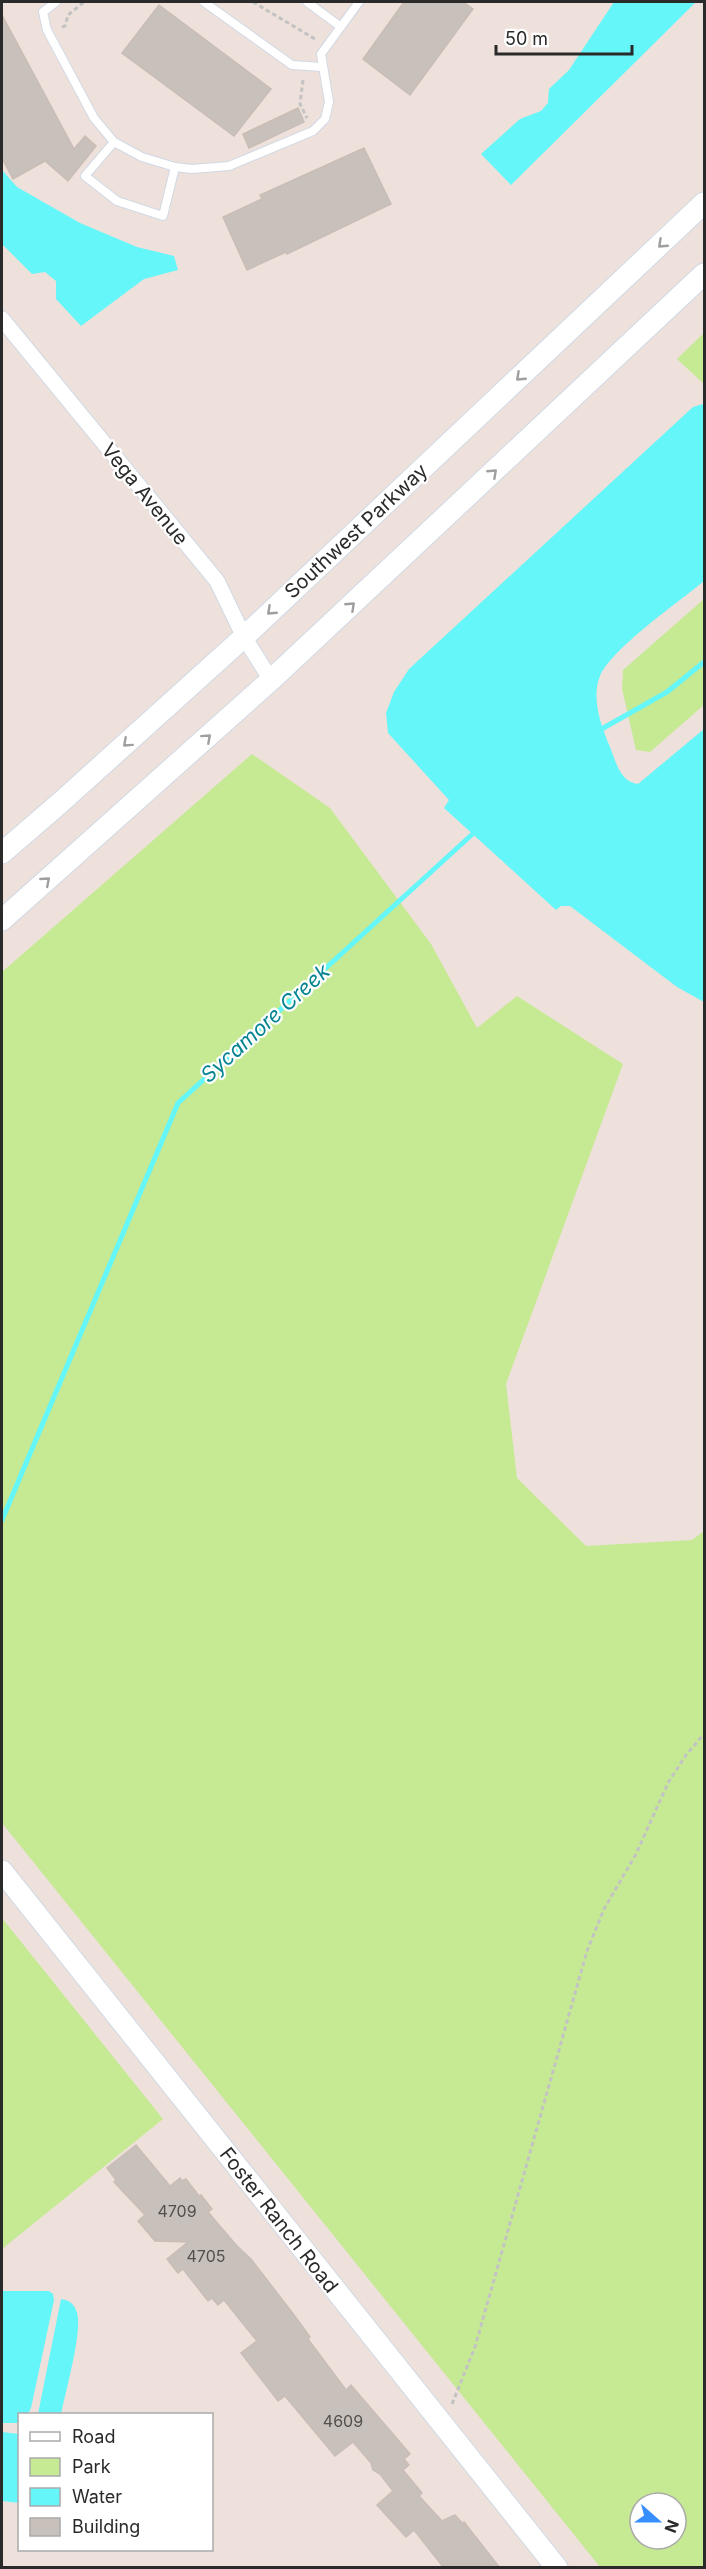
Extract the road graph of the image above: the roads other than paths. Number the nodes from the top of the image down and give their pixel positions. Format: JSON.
{"nodes":[{"id":1,"x":56,"y":2,"type":"edge"},
{"id":2,"x":204,"y":2,"type":"edge"},
{"id":3,"x":307,"y":2,"type":"edge"},
{"id":4,"x":359,"y":2,"type":"edge"},
{"id":5,"x":340,"y":27,"type":"junction"},
{"id":6,"x":322,"y":67,"type":"junction"},
{"id":7,"x":114,"y":142,"type":"junction"},
{"id":8,"x":175,"y":167,"type":"junction"},
{"id":9,"x":705,"y":203,"type":"edge"},
{"id":10,"x":705,"y":274,"type":"edge"},
{"id":11,"x":2,"y":319,"type":"edge"},
{"id":12,"x":244,"y":637,"type":"junction"},
{"id":13,"x":272,"y":680,"type":"junction"},
{"id":14,"x":2,"y":853,"type":"edge"},
{"id":15,"x":2,"y":920,"type":"edge"},
{"id":16,"x":2,"y":1871,"type":"edge"},
{"id":17,"x":557,"y":2568,"type":"edge"}],
"edges":[{"from":1,"to":7,"type":"lane"},
{"from":2,"to":6,"type":"lane"},
{"from":3,"to":5,"type":"lane"},
{"from":4,"to":5,"type":"lane"},
{"from":5,"to":6,"type":"lane"},
{"from":6,"to":8,"type":"lane"},
{"from":7,"to":8,"type":"lane"},
{"from":7,"to":8,"type":"lane"},
{"from":9,"to":12,"type":"main road","name":"Southwest Parkway","one_way":true},
{"from":13,"to":10,"type":"main road","one_way":true},
{"from":11,"to":12,"type":"street","name":"Vega Avenue"},
{"from":12,"to":13,"type":"street","name":"Vega Avenue"},
{"from":12,"to":14,"type":"main road","name":"Southwest Parkway","one_way":true},
{"from":15,"to":13,"type":"main road","one_way":true},
{"from":16,"to":17,"type":"main road","name":"Foster Ranch Road"}]}
